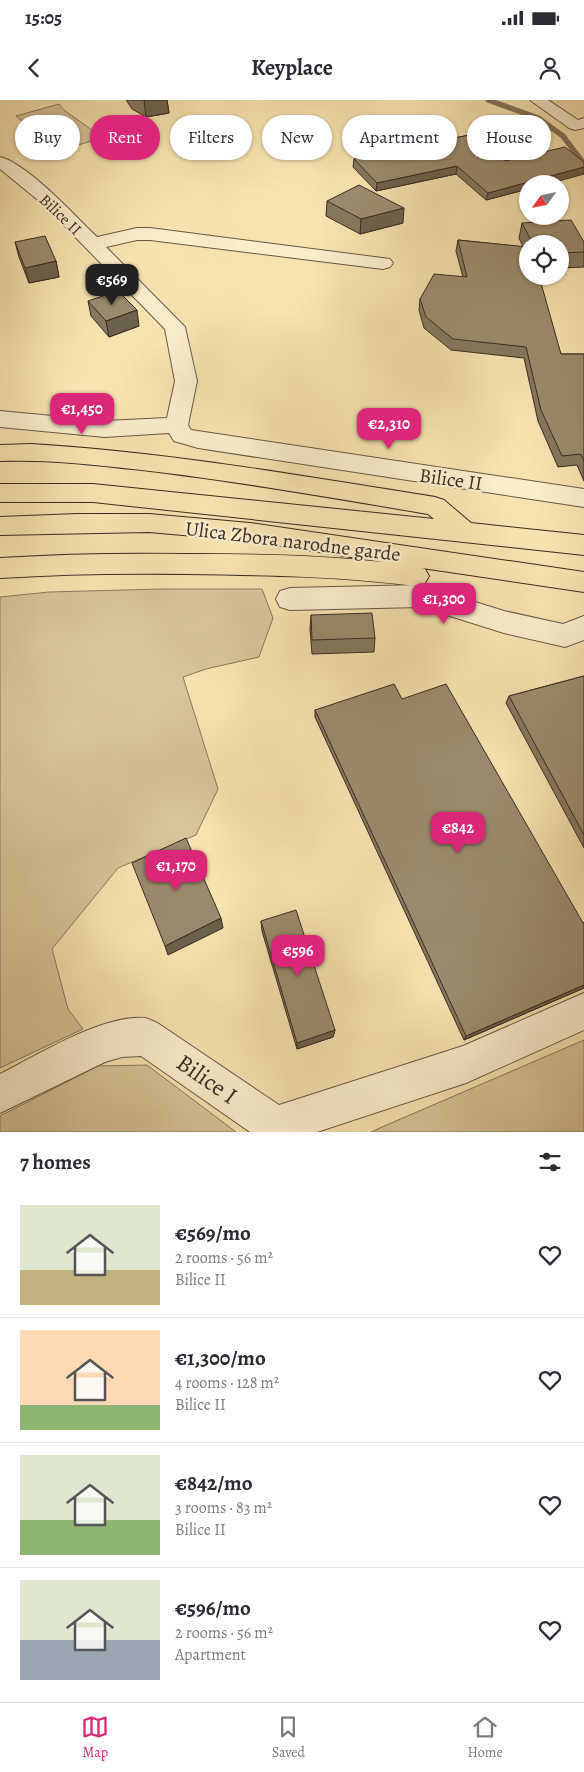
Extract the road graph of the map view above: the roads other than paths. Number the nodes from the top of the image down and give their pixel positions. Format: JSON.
{"nodes":[{"id":1,"x":538,"y":100,"type":"edge"},
{"id":2,"x":584,"y":123,"type":"edge"},
{"id":3,"x":0,"y":162,"type":"edge"},
{"id":4,"x":92,"y":244,"type":"junction"},
{"id":5,"x":383,"y":263,"type":"dead end"},
{"id":6,"x":0,"y":419,"type":"edge"},
{"id":7,"x":177,"y":425,"type":"junction"},
{"id":8,"x":105,"y":429,"type":"junction"},
{"id":9,"x":0,"y":453,"type":"edge"},
{"id":10,"x":94,"y":456,"type":"junction"},
{"id":11,"x":0,"y":494,"type":"edge"},
{"id":12,"x":584,"y":498,"type":"edge"},
{"id":13,"x":0,"y":526,"type":"edge"},
{"id":14,"x":464,"y":532,"type":"junction"},
{"id":15,"x":582,"y":545,"type":"edge"},
{"id":16,"x":0,"y":568,"type":"edge"},
{"id":17,"x":582,"y":582,"type":"edge"},
{"id":18,"x":290,"y":598,"type":"dead end"},
{"id":19,"x":584,"y":627,"type":"edge"},
{"id":20,"x":584,"y":1011,"type":"edge"},
{"id":21,"x":0,"y":1094,"type":"edge"}],
"edges":[{"from":1,"to":2,"type":"street"},
{"from":3,"to":4,"type":"street","name":"Bilice II"},
{"from":4,"to":5,"type":"street"},
{"from":4,"to":7,"type":"street","name":"Bilice II"},
{"from":6,"to":8,"type":"street"},
{"from":7,"to":8,"type":"street"},
{"from":7,"to":12,"type":"street","name":"Bilice II"},
{"from":8,"to":10,"type":"street"},
{"from":9,"to":10,"type":"highway"},
{"from":10,"to":14,"type":"highway"},
{"from":11,"to":14,"type":"highway","name":"Ulica Zbora narodne garde"},
{"from":13,"to":17,"type":"highway","name":"Ulica Zbora narodne garde"},
{"from":14,"to":15,"type":"highway","name":"Ulica Zbora narodne garde"},
{"from":16,"to":17,"type":"highway"},
{"from":18,"to":19,"type":"street"},
{"from":20,"to":21,"type":"street","name":"Bilice I"}]}
